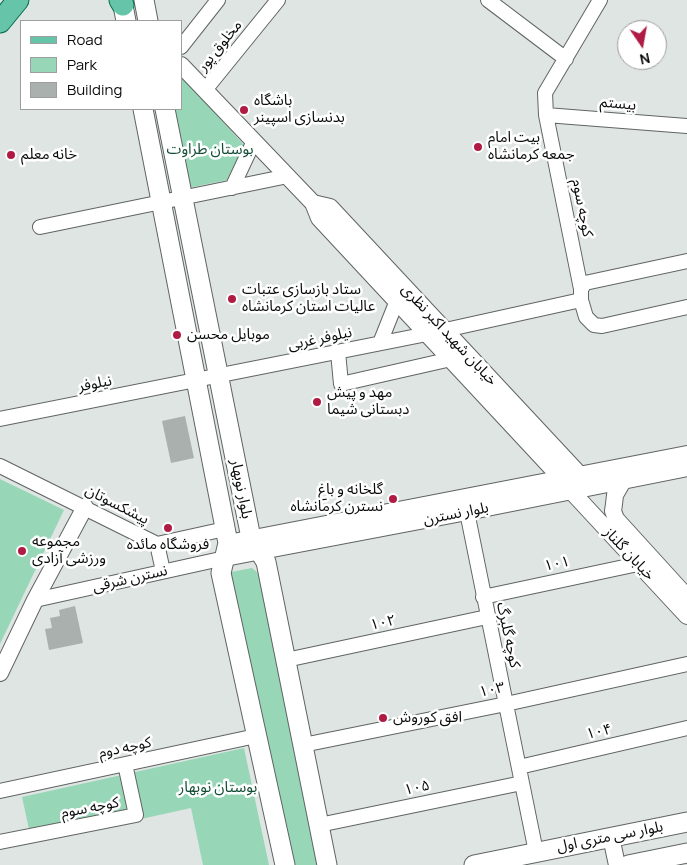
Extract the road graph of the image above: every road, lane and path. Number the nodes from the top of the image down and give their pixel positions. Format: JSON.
{"nodes":[{"id":1,"x":18,"y":0,"type":"edge"},
{"id":2,"x":218,"y":0,"type":"edge"},
{"id":3,"x":278,"y":0,"type":"edge"},
{"id":4,"x":488,"y":0,"type":"edge"},
{"id":5,"x":600,"y":0,"type":"edge"},
{"id":6,"x":0,"y":22,"type":"edge"},
{"id":7,"x":182,"y":46,"type":"edge"},
{"id":8,"x":566,"y":59,"type":"junction"},
{"id":9,"x":182,"y":66,"type":"edge"},
{"id":10,"x":205,"y":90,"type":"junction"},
{"id":11,"x":143,"y":110,"type":"edge"},
{"id":12,"x":165,"y":110,"type":"edge"},
{"id":13,"x":546,"y":114,"type":"junction"},
{"id":14,"x":687,"y":126,"type":"edge"},
{"id":15,"x":254,"y":141,"type":"junction"},
{"id":16,"x":288,"y":176,"type":"junction"},
{"id":17,"x":232,"y":188,"type":"junction"},
{"id":18,"x":183,"y":199,"type":"junction"},
{"id":19,"x":161,"y":203,"type":"junction"},
{"id":20,"x":313,"y":203,"type":"junction"},
{"id":21,"x":40,"y":227,"type":"dead end"},
{"id":22,"x":687,"y":261,"type":"edge"},
{"id":23,"x":403,"y":286,"type":"junction"},
{"id":24,"x":581,"y":295,"type":"junction"},
{"id":25,"x":397,"y":302,"type":"junction"},
{"id":26,"x":687,"y":307,"type":"edge"},
{"id":27,"x":445,"y":330,"type":"junction"},
{"id":28,"x":427,"y":334,"type":"junction"},
{"id":29,"x":380,"y":343,"type":"junction"},
{"id":30,"x":338,"y":352,"type":"junction"},
{"id":31,"x":468,"y":355,"type":"junction"},
{"id":32,"x":451,"y":360,"type":"junction"},
{"id":33,"x":220,"y":376,"type":"junction"},
{"id":34,"x":196,"y":380,"type":"junction"},
{"id":35,"x":0,"y":419,"type":"edge"},
{"id":36,"x":687,"y":454,"type":"edge"},
{"id":37,"x":0,"y":466,"type":"edge"},
{"id":38,"x":687,"y":468,"type":"edge"},
{"id":39,"x":580,"y":476,"type":"junction"},
{"id":40,"x":623,"y":481,"type":"junction"},
{"id":41,"x":567,"y":485,"type":"junction"},
{"id":42,"x":85,"y":507,"type":"junction"},
{"id":43,"x":467,"y":512,"type":"junction"},
{"id":44,"x":157,"y":544,"type":"junction"},
{"id":45,"x":226,"y":544,"type":"junction"},
{"id":46,"x":255,"y":545,"type":"junction"},
{"id":47,"x":638,"y":564,"type":"junction"},
{"id":48,"x":163,"y":571,"type":"junction"},
{"id":49,"x":483,"y":597,"type":"junction"},
{"id":50,"x":687,"y":597,"type":"edge"},
{"id":51,"x":35,"y":600,"type":"junction"},
{"id":52,"x":687,"y":616,"type":"edge"},
{"id":53,"x":487,"y":617,"type":"junction"},
{"id":54,"x":286,"y":660,"type":"junction"},
{"id":55,"x":687,"y":664,"type":"edge"},
{"id":56,"x":0,"y":673,"type":"edge"},
{"id":57,"x":506,"y":704,"type":"junction"},
{"id":58,"x":687,"y":728,"type":"edge"},
{"id":59,"x":256,"y":736,"type":"junction"},
{"id":60,"x":303,"y":745,"type":"junction"},
{"id":61,"x":124,"y":764,"type":"junction"},
{"id":62,"x":519,"y":767,"type":"junction"},
{"id":63,"x":522,"y":782,"type":"junction"},
{"id":64,"x":0,"y":791,"type":"edge"},
{"id":65,"x":687,"y":822,"type":"edge"},
{"id":66,"x":319,"y":825,"type":"junction"},
{"id":67,"x":611,"y":837,"type":"junction"},
{"id":68,"x":0,"y":842,"type":"edge"},
{"id":69,"x":536,"y":852,"type":"junction"},
{"id":70,"x":687,"y":853,"type":"edge"},
{"id":71,"x":285,"y":865,"type":"edge"},
{"id":72,"x":327,"y":865,"type":"edge"},
{"id":73,"x":474,"y":865,"type":"edge"},
{"id":74,"x":617,"y":865,"type":"edge"},
{"id":75,"x":628,"y":865,"type":"edge"}],
"edges":[{"from":1,"to":6,"type":"main road"},
{"from":2,"to":7,"type":"street"},
{"from":3,"to":10,"type":"street","name":"مخلوق پور"},
{"from":4,"to":8,"type":"street"},
{"from":5,"to":8,"type":"street","name":"کوچه سوم"},
{"from":8,"to":13,"type":"street","name":"کوچه سوم"},
{"from":9,"to":10,"type":"street","name":"خیابان شهید اکبر نظری"},
{"from":10,"to":15,"type":"street","name":"خیابان شهید اکبر نظری"},
{"from":11,"to":19,"type":"main road","name":"بلوار نوبهار"},
{"from":12,"to":18,"type":"main road","name":"بلوار نوبهار"},
{"from":13,"to":14,"type":"street","name":"بیستم"},
{"from":13,"to":24,"type":"street","name":"کوچه سوم"},
{"from":15,"to":16,"type":"street","name":"خیابان شهید اکبر نظری"},
{"from":15,"to":17,"type":"street"},
{"from":16,"to":17,"type":"street"},
{"from":16,"to":20,"type":"street","name":"خیابان شهید اکبر نظری"},
{"from":17,"to":18,"type":"street"},
{"from":18,"to":19,"type":"street"},
{"from":18,"to":33,"type":"main road","name":"بلوار نوبهار"},
{"from":19,"to":21,"type":"street"},
{"from":19,"to":34,"type":"main road","name":"بلوار نوبهار"},
{"from":20,"to":23,"type":"street","name":"خیابان شهید اکبر نظری"},
{"from":20,"to":25,"type":"street","name":"خیابان شهید اکبر نظری"},
{"from":22,"to":24,"type":"street","name":"نیلوفر غربی"},
{"from":23,"to":25,"type":"street"},
{"from":23,"to":27,"type":"street","name":"خیابان شهید اکبر نظری"},
{"from":24,"to":26,"type":"street","name":"کوچه سوم"},
{"from":24,"to":27,"type":"street","name":"نیلوفر غربی"},
{"from":25,"to":28,"type":"street","name":"خیابان شهید اکبر نظری"},
{"from":25,"to":29,"type":"street"},
{"from":27,"to":28,"type":"street","name":"نیلوفر غربی"},
{"from":27,"to":31,"type":"street","name":"خیابان شهید اکبر نظری"},
{"from":28,"to":29,"type":"street","name":"نیلوفر غربی"},
{"from":28,"to":32,"type":"street","name":"خیابان شهید اکبر نظری"},
{"from":29,"to":30,"type":"street","name":"نیلوفر غربی"},
{"from":30,"to":32,"type":"street"},
{"from":30,"to":33,"type":"street","name":"نیلوفر غربی"},
{"from":31,"to":32,"type":"street"},
{"from":31,"to":39,"type":"street","name":"خیابان شهید اکبر نظری"},
{"from":32,"to":41,"type":"street","name":"خیابان شهید اکبر نظری"},
{"from":33,"to":34,"type":"street","name":"نیلوفر غربی"},
{"from":33,"to":46,"type":"main road","name":"بلوار نوبهار"},
{"from":34,"to":35,"type":"street","name":"نیلوفر"},
{"from":34,"to":45,"type":"main road","name":"بلوار نوبهار"},
{"from":36,"to":39,"type":"street","name":"بلوار نسترن"},
{"from":37,"to":42,"type":"street","name":"پیشکسوتان"},
{"from":38,"to":40,"type":"street","name":"بلوار نسترن"},
{"from":39,"to":41,"type":"street","name":"بلوار نسترن"},
{"from":40,"to":41,"type":"street","name":"بلوار نسترن"},
{"from":40,"to":50,"type":"street","name":"خیابان گلناز"},
{"from":41,"to":43,"type":"street","name":"بلوار نسترن"},
{"from":41,"to":46,"type":"street","name":"بلوار نسترن"},
{"from":41,"to":47,"type":"street","name":"خیابان گلناز"},
{"from":42,"to":44,"type":"street","name":"پیشکسوتان"},
{"from":42,"to":51,"type":"street"},
{"from":43,"to":46,"type":"street","name":"بلوار نسترن"},
{"from":43,"to":49,"type":"street","name":"کوچه گلبرگ"},
{"from":44,"to":45,"type":"street","name":"پیشکسوتان"},
{"from":44,"to":48,"type":"street"},
{"from":45,"to":46,"type":"street","name":"بلوار نسترن"},
{"from":45,"to":48,"type":"street","name":"نسترن شرقی"},
{"from":45,"to":59,"type":"main road","name":"بلوار نوبهار"},
{"from":46,"to":54,"type":"main road","name":"بلوار نوبهار"},
{"from":47,"to":49,"type":"street","name":"۱۰۱"},
{"from":47,"to":52,"type":"street","name":"خیابان گلناز"},
{"from":48,"to":51,"type":"street","name":"نسترن شرقی"},
{"from":49,"to":53,"type":"street","name":"کوچه گلبرگ"},
{"from":51,"to":56,"type":"street"},
{"from":53,"to":54,"type":"street","name":"۱۰۲"},
{"from":53,"to":57,"type":"street","name":"کوچه گلبرگ"},
{"from":54,"to":60,"type":"main road","name":"بلوار نوبهار"},
{"from":55,"to":57,"type":"street","name":"۱۰۳"},
{"from":57,"to":60,"type":"street","name":"۱۰۳"},
{"from":57,"to":62,"type":"street","name":"کوچه گلبرگ"},
{"from":58,"to":62,"type":"street","name":"۱۰۴"},
{"from":59,"to":61,"type":"street","name":"کوچه دوم"},
{"from":59,"to":71,"type":"main road","name":"بلوار نوبهار"},
{"from":60,"to":66,"type":"main road","name":"بلوار نوبهار"},
{"from":61,"to":64,"type":"street","name":"کوچه دوم"},
{"from":61,"to":68,"type":"street","name":"کوچه سوم"},
{"from":62,"to":63,"type":"street","name":"کوچه گلبرگ"},
{"from":63,"to":66,"type":"street","name":"۱۰۵"},
{"from":63,"to":69,"type":"street","name":"کوچه گلبرگ"},
{"from":65,"to":67,"type":"main road","name":"بلوار سی متری اول"},
{"from":66,"to":72,"type":"main road","name":"بلوار نوبهار"},
{"from":67,"to":69,"type":"main road","name":"بلوار سی متری اول"},
{"from":67,"to":74,"type":"street"},
{"from":69,"to":73,"type":"main road","name":"بلوار سی متری اول"},
{"from":70,"to":75,"type":"main road","name":"بلوار سی متری اول"}]}
